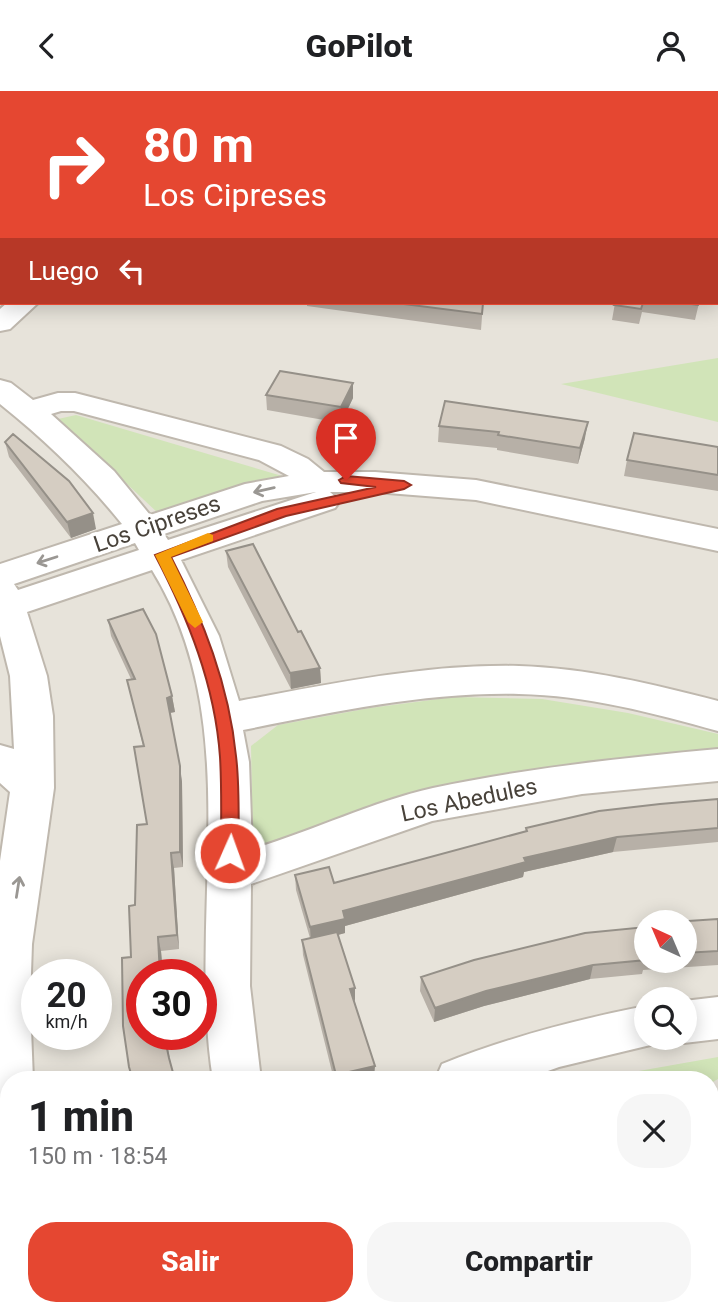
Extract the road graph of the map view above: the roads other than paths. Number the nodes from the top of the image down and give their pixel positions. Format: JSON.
{"nodes":[{"id":1,"x":22,"y":305,"type":"edge"},
{"id":2,"x":0,"y":323,"type":"edge"},
{"id":3,"x":15,"y":400,"type":"edge"},
{"id":4,"x":316,"y":482,"type":"junction"},
{"id":5,"x":404,"y":485,"type":"junction"},
{"id":6,"x":718,"y":540,"type":"edge"},
{"id":7,"x":154,"y":541,"type":"junction"},
{"id":8,"x":2,"y":591,"type":"edge"},
{"id":9,"x":30,"y":680,"type":"junction"},
{"id":10,"x":0,"y":705,"type":"edge"},
{"id":11,"x":718,"y":716,"type":"edge"},
{"id":12,"x":223,"y":719,"type":"junction"},
{"id":13,"x":0,"y":760,"type":"edge"},
{"id":14,"x":718,"y":765,"type":"edge"},
{"id":15,"x":34,"y":788,"type":"junction"},
{"id":16,"x":229,"y":873,"type":"junction"},
{"id":17,"x":718,"y":1018,"type":"edge"},
{"id":18,"x":697,"y":1020,"type":"edge"},
{"id":19,"x":634,"y":1029,"type":"edge"},
{"id":20,"x":9,"y":1071,"type":"edge"},
{"id":21,"x":236,"y":1071,"type":"edge"},
{"id":22,"x":485,"y":1071,"type":"edge"}],
"edges":[{"from":1,"to":2,"type":"street"},
{"from":3,"to":4,"type":"street"},
{"from":3,"to":7,"type":"street"},
{"from":4,"to":5,"type":"street","name":"Los Cipreses"},
{"from":4,"to":7,"type":"street","name":"Los Cipreses","one_way":true},
{"from":5,"to":6,"type":"street","name":"Los Cipreses"},
{"from":5,"to":7,"type":"street","name":"Los Cipreses"},
{"from":7,"to":8,"type":"street","name":"Los Cipreses"},
{"from":7,"to":12,"type":"street"},
{"from":8,"to":9,"type":"street"},
{"from":9,"to":10,"type":"street"},
{"from":9,"to":15,"type":"street"},
{"from":11,"to":12,"type":"street"},
{"from":12,"to":16,"type":"street"},
{"from":13,"to":15,"type":"street"},
{"from":14,"to":16,"type":"street","name":"Los Abedules"},
{"from":20,"to":15,"type":"street","one_way":true},
{"from":16,"to":21,"type":"street"},
{"from":17,"to":18,"type":"street"},
{"from":19,"to":22,"type":"street"}]}
